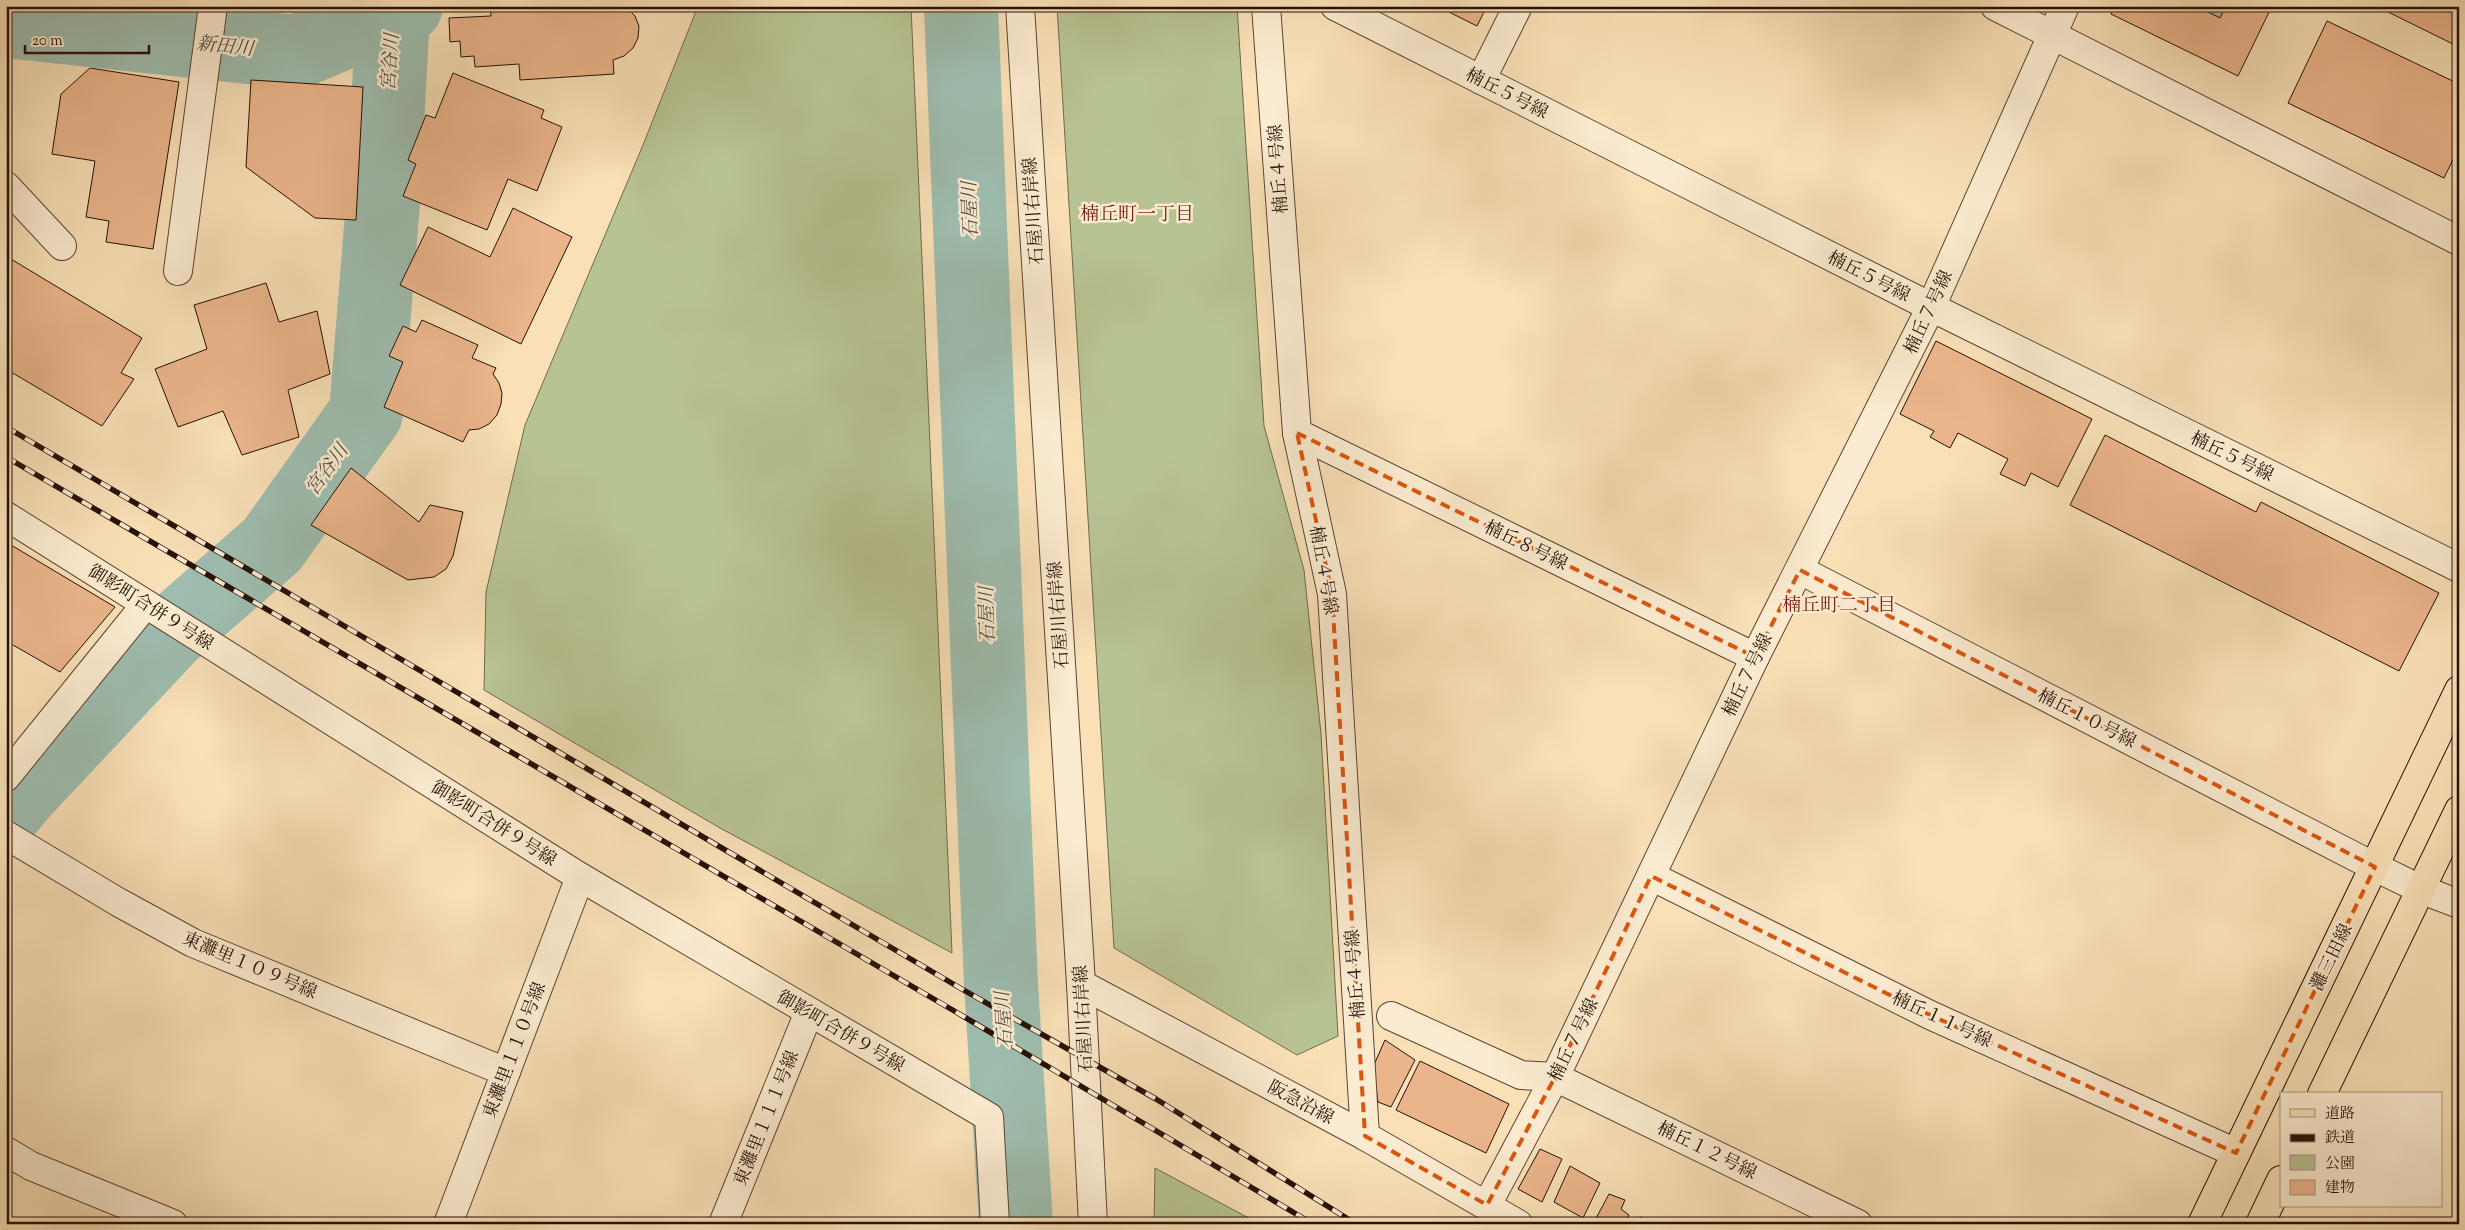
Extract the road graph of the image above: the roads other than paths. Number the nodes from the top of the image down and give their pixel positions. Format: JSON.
{"nodes":[{"id":1,"x":1020,"y":6,"type":"edge"},
{"id":2,"x":1266,"y":6,"type":"edge"},
{"id":3,"x":1335,"y":6,"type":"edge"},
{"id":4,"x":1518,"y":6,"type":"edge"},
{"id":5,"x":1995,"y":6,"type":"edge"},
{"id":6,"x":2065,"y":6,"type":"edge"},
{"id":7,"x":212,"y":13,"type":"edge"},
{"id":8,"x":2053,"y":35,"type":"junction"},
{"id":9,"x":1481,"y":80,"type":"junction"},
{"id":10,"x":6,"y":186,"type":"edge"},
{"id":11,"x":2459,"y":240,"type":"edge"},
{"id":12,"x":62,"y":246,"type":"dead end"},
{"id":13,"x":178,"y":271,"type":"dead end"},
{"id":14,"x":1931,"y":307,"type":"junction"},
{"id":15,"x":1297,"y":433,"type":"junction"},
{"id":16,"x":6,"y":516,"type":"edge"},
{"id":17,"x":2459,"y":568,"type":"edge"},
{"id":18,"x":1800,"y":570,"type":"junction"},
{"id":19,"x":146,"y":604,"type":"junction"},
{"id":20,"x":1755,"y":657,"type":"junction"},
{"id":21,"x":2459,"y":690,"type":"edge"},
{"id":22,"x":6,"y":776,"type":"edge"},
{"id":23,"x":2459,"y":810,"type":"edge"},
{"id":24,"x":6,"y":835,"type":"edge"},
{"id":25,"x":2375,"y":867,"type":"junction"},
{"id":26,"x":1651,"y":876,"type":"junction"},
{"id":27,"x":580,"y":877,"type":"junction"},
{"id":28,"x":2420,"y":889,"type":"junction"},
{"id":29,"x":2459,"y":904,"type":"edge"},
{"id":30,"x":1082,"y":984,"type":"junction"},
{"id":31,"x":809,"y":1012,"type":"junction"},
{"id":32,"x":1391,"y":1016,"type":"dead end"},
{"id":33,"x":506,"y":1072,"type":"junction"},
{"id":34,"x":1556,"y":1077,"type":"junction"},
{"id":35,"x":2323,"y":1092,"type":"edge"},
{"id":36,"x":1365,"y":1136,"type":"junction"},
{"id":37,"x":6,"y":1151,"type":"edge"},
{"id":38,"x":2236,"y":1153,"type":"junction"},
{"id":39,"x":2280,"y":1182,"type":"edge"},
{"id":40,"x":1487,"y":1205,"type":"junction"},
{"id":41,"x":173,"y":1224,"type":"edge"},
{"id":42,"x":448,"y":1224,"type":"edge"},
{"id":43,"x":723,"y":1224,"type":"edge"},
{"id":44,"x":995,"y":1224,"type":"edge"},
{"id":45,"x":1093,"y":1224,"type":"edge"},
{"id":46,"x":1518,"y":1224,"type":"edge"},
{"id":47,"x":1858,"y":1224,"type":"edge"},
{"id":48,"x":2202,"y":1224,"type":"edge"},
{"id":49,"x":2260,"y":1224,"type":"edge"}],
"edges":[{"from":1,"to":30,"type":"street","name":"石屋川右岸線"},
{"from":2,"to":15,"type":"street","name":"楠丘４号線"},
{"from":3,"to":9,"type":"street","name":"楠丘５号線"},
{"from":4,"to":9,"type":"street"},
{"from":5,"to":8,"type":"street"},
{"from":6,"to":8,"type":"street","name":"楠丘７号線"},
{"from":7,"to":13,"type":"street"},
{"from":8,"to":11,"type":"street"},
{"from":8,"to":14,"type":"street","name":"楠丘７号線"},
{"from":9,"to":14,"type":"street","name":"楠丘５号線"},
{"from":10,"to":12,"type":"street"},
{"from":14,"to":17,"type":"street","name":"楠丘５号線"},
{"from":14,"to":18,"type":"street","name":"楠丘７号線"},
{"from":15,"to":20,"type":"street","name":"楠丘８号線"},
{"from":15,"to":36,"type":"street","name":"楠丘４号線"},
{"from":16,"to":19,"type":"street","name":"御影町合併９号線"},
{"from":18,"to":20,"type":"street","name":"楠丘７号線"},
{"from":18,"to":25,"type":"street","name":"楠丘１０号線"},
{"from":19,"to":22,"type":"street"},
{"from":19,"to":27,"type":"street","name":"御影町合併９号線"},
{"from":20,"to":26,"type":"street","name":"楠丘７号線"},
{"from":21,"to":25,"type":"main road","name":"灘三田線"},
{"from":23,"to":28,"type":"main road"},
{"from":24,"to":33,"type":"street","name":"東灘里１０９号線"},
{"from":25,"to":28,"type":"street","name":"楠丘１０号線"},
{"from":25,"to":38,"type":"main road","name":"灘三田線"},
{"from":26,"to":34,"type":"street","name":"楠丘７号線"},
{"from":26,"to":38,"type":"street","name":"楠丘１１号線"},
{"from":27,"to":31,"type":"street","name":"御影町合併９号線"},
{"from":27,"to":33,"type":"street","name":"東灘里１１０号線"},
{"from":28,"to":29,"type":"street","name":"楠丘１０号線"},
{"from":28,"to":35,"type":"main road"},
{"from":30,"to":36,"type":"street","name":"阪急沿線"},
{"from":30,"to":45,"type":"street","name":"石屋川右岸線"},
{"from":31,"to":43,"type":"street","name":"東灘里１１１号線"},
{"from":31,"to":44,"type":"street","name":"御影町合併９号線"},
{"from":32,"to":34,"type":"street"},
{"from":33,"to":42,"type":"street","name":"東灘里１１０号線"},
{"from":34,"to":40,"type":"street","name":"楠丘７号線"},
{"from":34,"to":47,"type":"street","name":"楠丘１２号線"},
{"from":36,"to":40,"type":"street","name":"阪急沿線"},
{"from":37,"to":41,"type":"street"},
{"from":38,"to":48,"type":"main road","name":"灘三田線"},
{"from":39,"to":49,"type":"main road"},
{"from":40,"to":46,"type":"street","name":"阪急沿線"}]}
